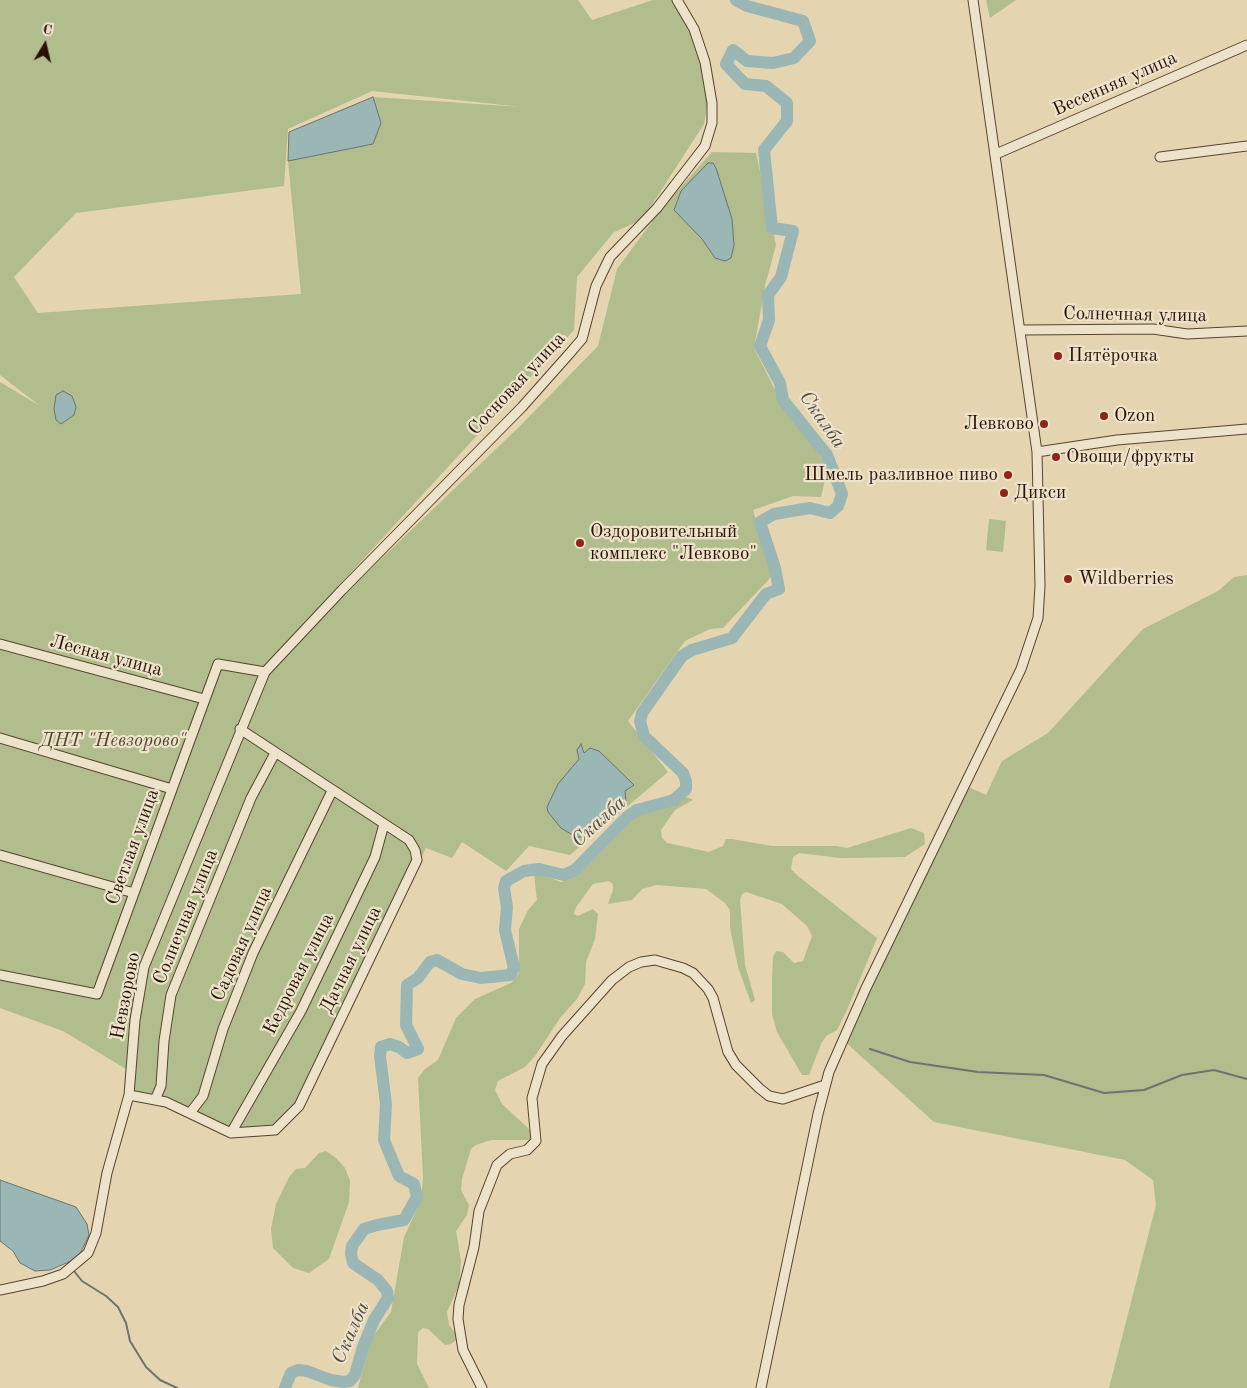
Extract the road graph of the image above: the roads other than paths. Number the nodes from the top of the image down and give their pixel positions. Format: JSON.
{"nodes":[{"id":1,"x":677,"y":0,"type":"edge"},
{"id":2,"x":974,"y":0,"type":"edge"},
{"id":3,"x":1247,"y":45,"type":"edge"},
{"id":4,"x":1247,"y":146,"type":"edge"},
{"id":5,"x":996,"y":154,"type":"junction"},
{"id":6,"x":1160,"y":157,"type":"dead end"},
{"id":7,"x":1022,"y":330,"type":"junction"},
{"id":8,"x":1247,"y":331,"type":"edge"},
{"id":9,"x":1247,"y":429,"type":"edge"},
{"id":10,"x":1038,"y":452,"type":"junction"},
{"id":11,"x":0,"y":644,"type":"edge"},
{"id":12,"x":267,"y":669,"type":"junction"},
{"id":13,"x":204,"y":699,"type":"junction"},
{"id":14,"x":240,"y":729,"type":"junction"},
{"id":15,"x":0,"y":738,"type":"edge"},
{"id":16,"x":275,"y":753,"type":"junction"},
{"id":17,"x":172,"y":789,"type":"junction"},
{"id":18,"x":332,"y":791,"type":"junction"},
{"id":19,"x":384,"y":824,"type":"junction"},
{"id":20,"x":0,"y":855,"type":"edge"},
{"id":21,"x":134,"y":893,"type":"junction"},
{"id":22,"x":0,"y":975,"type":"edge"},
{"id":23,"x":825,"y":1085,"type":"junction"},
{"id":24,"x":128,"y":1095,"type":"junction"},
{"id":25,"x":155,"y":1100,"type":"junction"},
{"id":26,"x":190,"y":1114,"type":"junction"},
{"id":27,"x":231,"y":1133,"type":"junction"},
{"id":28,"x":0,"y":1290,"type":"edge"},
{"id":29,"x":482,"y":1388,"type":"edge"},
{"id":30,"x":762,"y":1388,"type":"edge"}],
"edges":[{"from":1,"to":12,"type":"street","name":"Сосновая улица"},
{"from":2,"to":5,"type":"street"},
{"from":3,"to":5,"type":"street","name":"Весенняя улица"},
{"from":4,"to":6,"type":"street"},
{"from":5,"to":7,"type":"street"},
{"from":7,"to":8,"type":"street","name":"Солнечная улица"},
{"from":7,"to":10,"type":"street"},
{"from":9,"to":10,"type":"street"},
{"from":10,"to":23,"type":"street"},
{"from":11,"to":13,"type":"street","name":"Лесная улица"},
{"from":12,"to":13,"type":"street","name":"Светлая улица"},
{"from":12,"to":14,"type":"street","name":"Невзорово"},
{"from":13,"to":17,"type":"street","name":"Светлая улица"},
{"from":14,"to":16,"type":"street","name":"Дачная улица"},
{"from":14,"to":24,"type":"street","name":"Невзорово"},
{"from":15,"to":17,"type":"street"},
{"from":16,"to":18,"type":"street","name":"Дачная улица"},
{"from":16,"to":25,"type":"street","name":"Солнечная улица"},
{"from":17,"to":21,"type":"street","name":"Светлая улица"},
{"from":18,"to":19,"type":"street","name":"Дачная улица"},
{"from":18,"to":26,"type":"street","name":"Садовая улица"},
{"from":19,"to":27,"type":"street","name":"Кедровая улица"},
{"from":19,"to":27,"type":"street","name":"Дачная улица"},
{"from":20,"to":21,"type":"street"},
{"from":21,"to":22,"type":"street","name":"Светлая улица"},
{"from":23,"to":29,"type":"street"},
{"from":23,"to":30,"type":"street"},
{"from":24,"to":25,"type":"street","name":"Дачная улица"},
{"from":24,"to":28,"type":"street","name":"Невзорово"},
{"from":25,"to":26,"type":"street","name":"Дачная улица"},
{"from":26,"to":27,"type":"street","name":"Дачная улица"}]}
